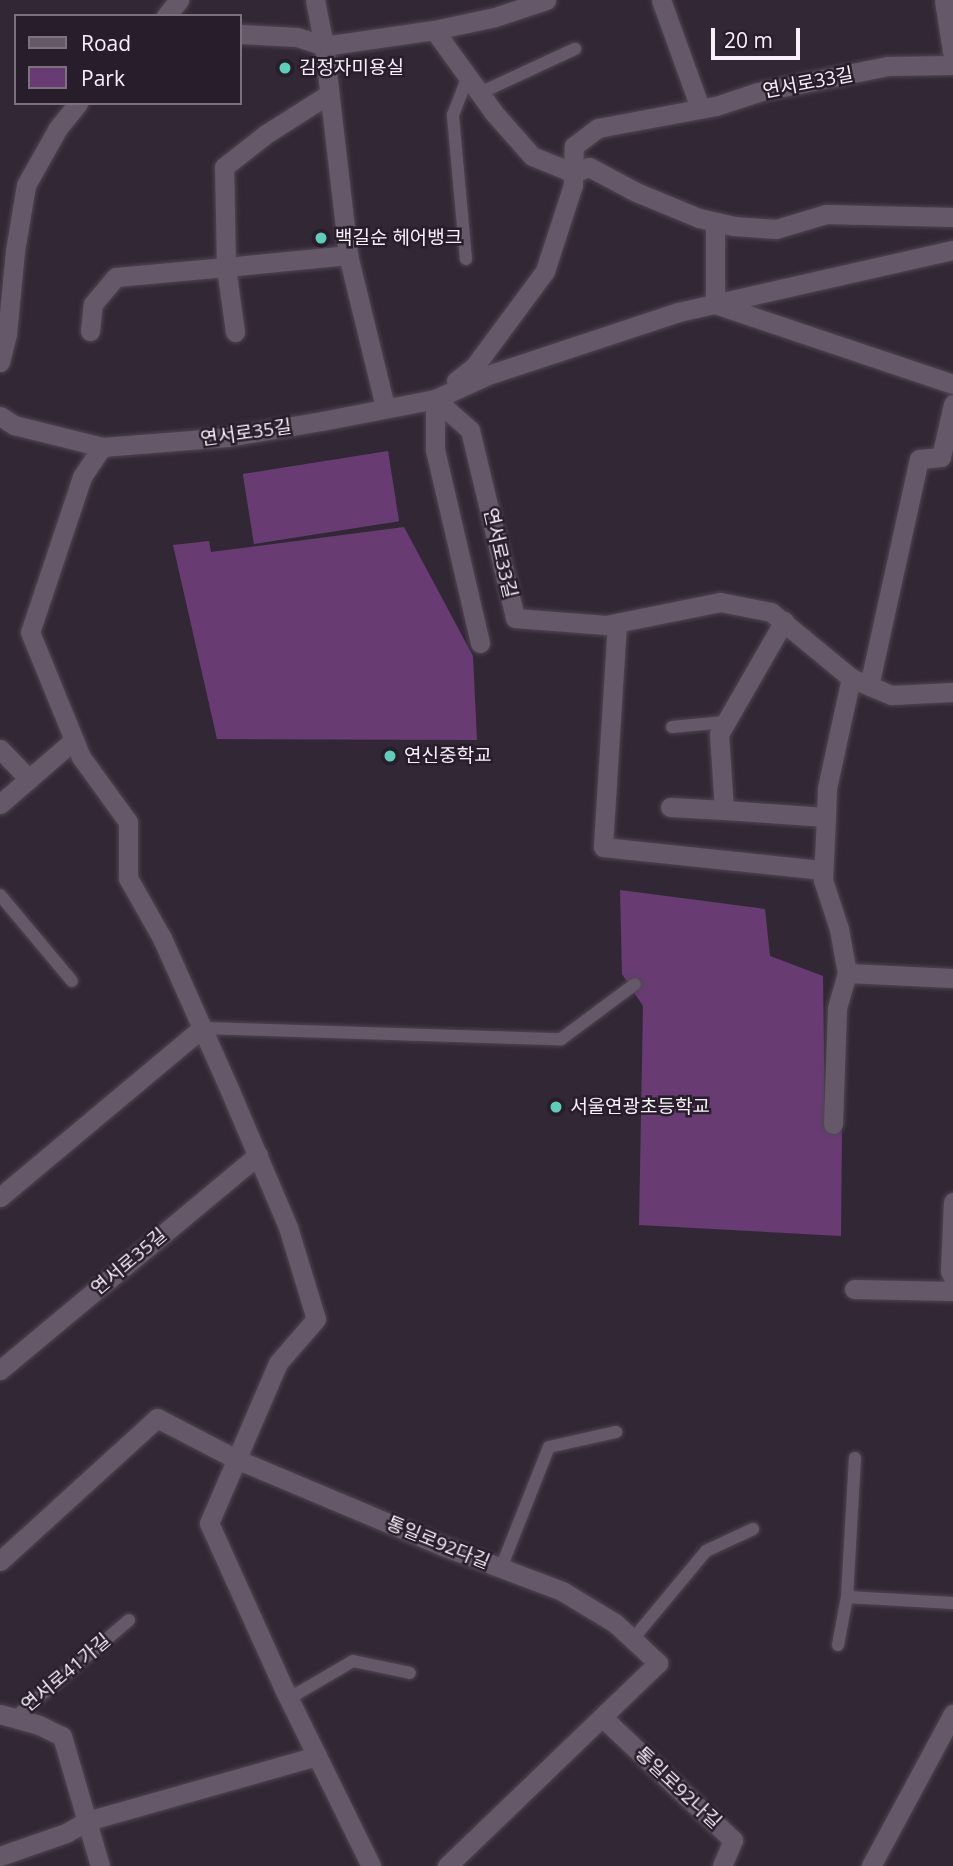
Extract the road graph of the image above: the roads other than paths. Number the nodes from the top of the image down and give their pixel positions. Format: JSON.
{"nodes":[{"id":1,"x":179,"y":0,"type":"edge"},
{"id":2,"x":314,"y":0,"type":"edge"},
{"id":3,"x":546,"y":0,"type":"edge"},
{"id":4,"x":661,"y":0,"type":"edge"},
{"id":5,"x":944,"y":0,"type":"edge"},
{"id":6,"x":168,"y":14,"type":"edge"},
{"id":7,"x":434,"y":30,"type":"junction"},
{"id":8,"x":242,"y":34,"type":"edge"},
{"id":9,"x":324,"y":46,"type":"junction"},
{"id":10,"x":575,"y":50,"type":"dead end"},
{"id":11,"x":953,"y":57,"type":"edge"},
{"id":12,"x":953,"y":65,"type":"edge"},
{"id":13,"x":468,"y":76,"type":"junction"},
{"id":14,"x":480,"y":93,"type":"junction"},
{"id":15,"x":329,"y":94,"type":"junction"},
{"id":16,"x":76,"y":105,"type":"edge"},
{"id":17,"x":701,"y":108,"type":"junction"},
{"id":18,"x":574,"y":173,"type":"junction"},
{"id":19,"x":953,"y":217,"type":"edge"},
{"id":20,"x":715,"y":222,"type":"junction"},
{"id":21,"x":953,"y":250,"type":"edge"},
{"id":22,"x":348,"y":255,"type":"junction"},
{"id":23,"x":466,"y":259,"type":"dead end"},
{"id":24,"x":226,"y":267,"type":"junction"},
{"id":25,"x":715,"y":304,"type":"junction"},
{"id":26,"x":90,"y":331,"type":"dead end"},
{"id":27,"x":235,"y":332,"type":"dead end"},
{"id":28,"x":0,"y":362,"type":"edge"},
{"id":29,"x":953,"y":384,"type":"edge"},
{"id":30,"x":435,"y":399,"type":"junction"},
{"id":31,"x":953,"y":404,"type":"edge"},
{"id":32,"x":385,"y":407,"type":"junction"},
{"id":33,"x":0,"y":416,"type":"edge"},
{"id":34,"x":102,"y":447,"type":"junction"},
{"id":35,"x":784,"y":621,"type":"junction"},
{"id":36,"x":617,"y":623,"type":"junction"},
{"id":37,"x":480,"y":643,"type":"dead end"},
{"id":38,"x":860,"y":682,"type":"junction"},
{"id":39,"x":953,"y":692,"type":"edge"},
{"id":40,"x":725,"y":722,"type":"junction"},
{"id":41,"x":672,"y":727,"type":"dead end"},
{"id":42,"x":75,"y":740,"type":"junction"},
{"id":43,"x":0,"y":749,"type":"edge"},
{"id":44,"x":29,"y":779,"type":"junction"},
{"id":45,"x":0,"y":804,"type":"edge"},
{"id":46,"x":670,"y":807,"type":"dead end"},
{"id":47,"x":724,"y":810,"type":"junction"},
{"id":48,"x":825,"y":817,"type":"junction"},
{"id":49,"x":823,"y":870,"type":"junction"},
{"id":50,"x":0,"y":895,"type":"edge"},
{"id":51,"x":847,"y":974,"type":"junction"},
{"id":52,"x":953,"y":978,"type":"edge"},
{"id":53,"x":72,"y":981,"type":"dead end"},
{"id":54,"x":635,"y":984,"type":"dead end"},
{"id":55,"x":202,"y":1028,"type":"junction"},
{"id":56,"x":833,"y":1124,"type":"dead end"},
{"id":57,"x":258,"y":1155,"type":"junction"},
{"id":58,"x":0,"y":1197,"type":"edge"},
{"id":59,"x":953,"y":1202,"type":"edge"},
{"id":60,"x":953,"y":1277,"type":"edge"},
{"id":61,"x":855,"y":1289,"type":"dead end"},
{"id":62,"x":953,"y":1291,"type":"edge"},
{"id":63,"x":0,"y":1370,"type":"edge"},
{"id":64,"x":616,"y":1432,"type":"dead end"},
{"id":65,"x":855,"y":1458,"type":"dead end"},
{"id":66,"x":236,"y":1459,"type":"junction"},
{"id":67,"x":753,"y":1529,"type":"dead end"},
{"id":68,"x":0,"y":1562,"type":"edge"},
{"id":69,"x":501,"y":1568,"type":"junction"},
{"id":70,"x":847,"y":1597,"type":"junction"},
{"id":71,"x":953,"y":1603,"type":"edge"},
{"id":72,"x":129,"y":1620,"type":"dead end"},
{"id":73,"x":633,"y":1639,"type":"junction"},
{"id":74,"x":838,"y":1645,"type":"dead end"},
{"id":75,"x":410,"y":1673,"type":"dead end"},
{"id":76,"x":288,"y":1699,"type":"junction"},
{"id":77,"x":953,"y":1714,"type":"edge"},
{"id":78,"x":7,"y":1716,"type":"edge"},
{"id":79,"x":602,"y":1717,"type":"junction"},
{"id":80,"x":317,"y":1756,"type":"junction"},
{"id":81,"x":86,"y":1821,"type":"junction"},
{"id":82,"x":0,"y":1856,"type":"edge"},
{"id":83,"x":100,"y":1866,"type":"edge"},
{"id":84,"x":371,"y":1866,"type":"edge"},
{"id":85,"x":447,"y":1866,"type":"edge"},
{"id":86,"x":722,"y":1866,"type":"edge"},
{"id":87,"x":871,"y":1866,"type":"edge"}],
"edges":[{"from":1,"to":6,"type":"street"},
{"from":2,"to":9,"type":"street"},
{"from":3,"to":7,"type":"street"},
{"from":4,"to":17,"type":"street"},
{"from":5,"to":11,"type":"street"},
{"from":7,"to":9,"type":"street"},
{"from":7,"to":13,"type":"street"},
{"from":8,"to":9,"type":"street"},
{"from":9,"to":15,"type":"street"},
{"from":10,"to":14,"type":"lane"},
{"from":12,"to":17,"type":"street","name":"연서로33길"},
{"from":13,"to":14,"type":"street"},
{"from":13,"to":23,"type":"lane"},
{"from":14,"to":18,"type":"street"},
{"from":15,"to":22,"type":"street"},
{"from":15,"to":24,"type":"street"},
{"from":16,"to":28,"type":"street"},
{"from":17,"to":18,"type":"street","name":"연서로33길"},
{"from":18,"to":20,"type":"street"},
{"from":18,"to":30,"type":"street","name":"연서로33길"},
{"from":19,"to":20,"type":"street"},
{"from":20,"to":25,"type":"street"},
{"from":21,"to":25,"type":"street"},
{"from":22,"to":24,"type":"street"},
{"from":22,"to":32,"type":"street"},
{"from":24,"to":26,"type":"street"},
{"from":24,"to":27,"type":"street"},
{"from":25,"to":29,"type":"street"},
{"from":25,"to":30,"type":"street"},
{"from":30,"to":32,"type":"street"},
{"from":30,"to":36,"type":"street","name":"연서로33길"},
{"from":30,"to":37,"type":"street","name":"연서로33길"},
{"from":31,"to":38,"type":"street"},
{"from":32,"to":34,"type":"street","name":"연서로35길"},
{"from":33,"to":34,"type":"street","name":"연서로35길"},
{"from":34,"to":42,"type":"street"},
{"from":35,"to":36,"type":"street","name":"연서로33길"},
{"from":35,"to":38,"type":"street","name":"연서로33길"},
{"from":35,"to":40,"type":"street"},
{"from":36,"to":49,"type":"street"},
{"from":38,"to":39,"type":"street","name":"연서로33길"},
{"from":38,"to":48,"type":"street"},
{"from":40,"to":41,"type":"lane"},
{"from":40,"to":47,"type":"street"},
{"from":42,"to":44,"type":"street"},
{"from":42,"to":55,"type":"street"},
{"from":43,"to":44,"type":"street"},
{"from":44,"to":45,"type":"street"},
{"from":46,"to":47,"type":"street"},
{"from":47,"to":48,"type":"street"},
{"from":48,"to":49,"type":"street"},
{"from":49,"to":51,"type":"street"},
{"from":50,"to":53,"type":"lane"},
{"from":51,"to":52,"type":"street"},
{"from":51,"to":56,"type":"street"},
{"from":54,"to":55,"type":"lane"},
{"from":55,"to":57,"type":"street"},
{"from":55,"to":58,"type":"street"},
{"from":57,"to":63,"type":"street","name":"연서로35길"},
{"from":57,"to":66,"type":"street"},
{"from":59,"to":60,"type":"street"},
{"from":61,"to":62,"type":"street"},
{"from":64,"to":69,"type":"lane"},
{"from":65,"to":70,"type":"lane"},
{"from":66,"to":68,"type":"street","name":"통일로92다길"},
{"from":66,"to":69,"type":"street","name":"통일로92다길"},
{"from":66,"to":76,"type":"street"},
{"from":67,"to":73,"type":"lane"},
{"from":69,"to":73,"type":"street","name":"통일로92다길"},
{"from":70,"to":71,"type":"lane"},
{"from":70,"to":74,"type":"lane"},
{"from":72,"to":78,"type":"lane","name":"연서로41가길"},
{"from":73,"to":79,"type":"street","name":"통일로92다길"},
{"from":75,"to":76,"type":"lane"},
{"from":76,"to":80,"type":"street"},
{"from":77,"to":87,"type":"street"},
{"from":78,"to":81,"type":"street"},
{"from":79,"to":85,"type":"street","name":"통일로92다길"},
{"from":79,"to":86,"type":"street","name":"통일로92나길"},
{"from":80,"to":81,"type":"street"},
{"from":80,"to":84,"type":"street"},
{"from":81,"to":82,"type":"street"},
{"from":81,"to":83,"type":"street"}]}
